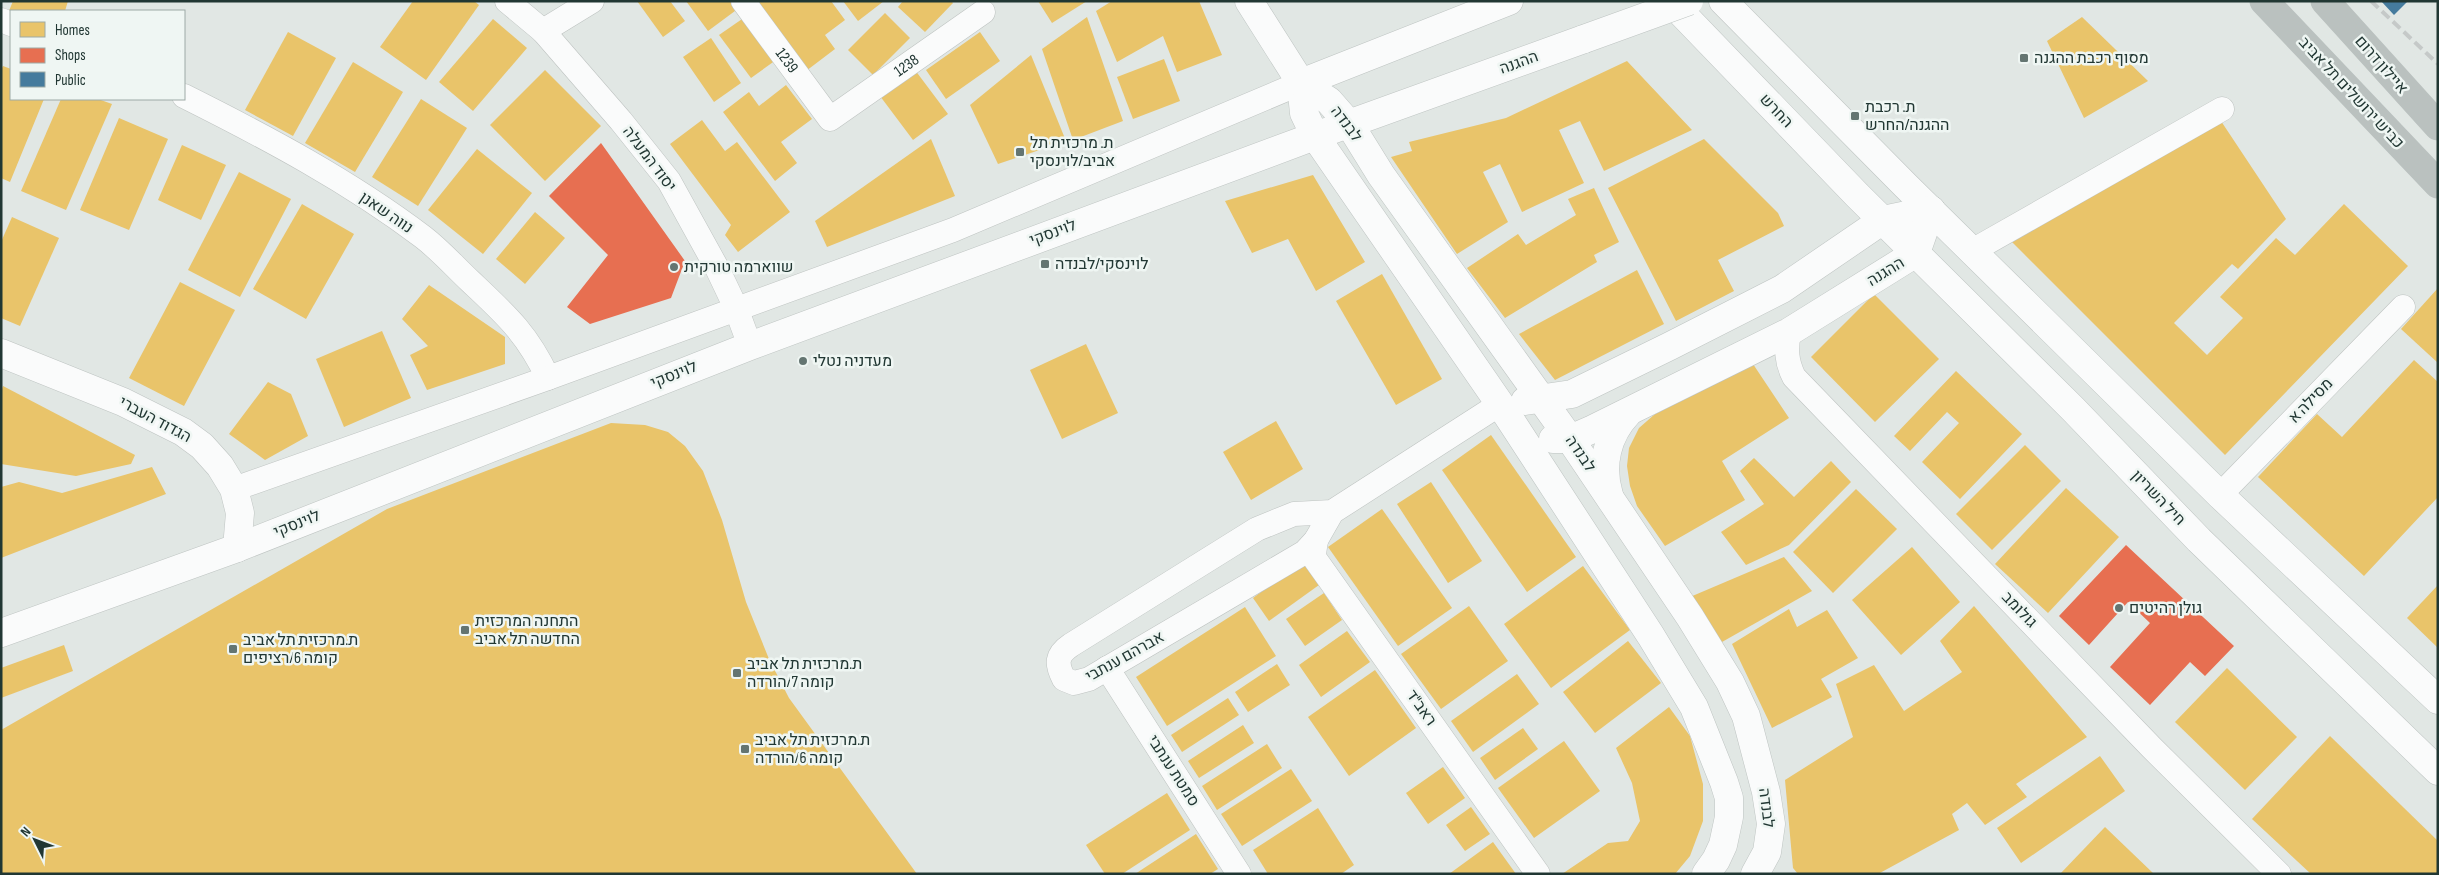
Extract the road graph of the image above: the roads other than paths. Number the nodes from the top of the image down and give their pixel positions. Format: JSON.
{"nodes":[{"id":1,"x":507,"y":1,"type":"edge"},
{"id":2,"x":592,"y":1,"type":"edge"},
{"id":3,"x":743,"y":1,"type":"edge"},
{"id":4,"x":1249,"y":1,"type":"edge"},
{"id":5,"x":1509,"y":1,"type":"edge"},
{"id":6,"x":1670,"y":1,"type":"edge"},
{"id":7,"x":1689,"y":1,"type":"edge"},
{"id":8,"x":1723,"y":1,"type":"edge"},
{"id":9,"x":2264,"y":1,"type":"edge"},
{"id":10,"x":2325,"y":1,"type":"edge"},
{"id":11,"x":983,"y":12,"type":"dead end"},
{"id":12,"x":543,"y":31,"type":"junction"},
{"id":13,"x":1301,"y":83,"type":"junction"},
{"id":14,"x":185,"y":96,"type":"edge"},
{"id":15,"x":1405,"y":105,"type":"junction"},
{"id":16,"x":2222,"y":109,"type":"dead end"},
{"id":17,"x":830,"y":119,"type":"joint"},
{"id":18,"x":1350,"y":125,"type":"junction"},
{"id":19,"x":2438,"y":126,"type":"edge"},
{"id":20,"x":1315,"y":136,"type":"junction"},
{"id":21,"x":1382,"y":175,"type":"junction"},
{"id":22,"x":2438,"y":184,"type":"edge"},
{"id":23,"x":1931,"y":210,"type":"junction"},
{"id":24,"x":1883,"y":220,"type":"junction"},
{"id":25,"x":1972,"y":251,"type":"junction"},
{"id":26,"x":1916,"y":252,"type":"junction"},
{"id":27,"x":2403,"y":307,"type":"dead end"},
{"id":28,"x":736,"y":308,"type":"junction"},
{"id":29,"x":1789,"y":332,"type":"junction"},
{"id":30,"x":750,"y":346,"type":"junction"},
{"id":31,"x":1,"y":353,"type":"edge"},
{"id":32,"x":548,"y":378,"type":"junction"},
{"id":33,"x":1542,"y":400,"type":"junction"},
{"id":34,"x":1500,"y":404,"type":"junction"},
{"id":35,"x":1628,"y":413,"type":"junction"},
{"id":36,"x":1570,"y":439,"type":"junction"},
{"id":37,"x":234,"y":489,"type":"junction"},
{"id":38,"x":2220,"y":494,"type":"junction"},
{"id":39,"x":1611,"y":501,"type":"junction"},
{"id":40,"x":1332,"y":512,"type":"junction"},
{"id":41,"x":1316,"y":540,"type":"junction"},
{"id":42,"x":237,"y":548,"type":"junction"},
{"id":43,"x":1,"y":633,"type":"edge"},
{"id":44,"x":1107,"y":668,"type":"junction"},
{"id":45,"x":2438,"y":700,"type":"edge"},
{"id":46,"x":2438,"y":771,"type":"edge"},
{"id":47,"x":1726,"y":831,"type":"junction"},
{"id":48,"x":1756,"y":873,"type":"edge"},
{"id":49,"x":1239,"y":874,"type":"edge"},
{"id":50,"x":1538,"y":874,"type":"edge"},
{"id":51,"x":1706,"y":874,"type":"edge"},
{"id":52,"x":2279,"y":874,"type":"edge"}],
"edges":[{"from":1,"to":12,"type":"street","name":"יסוד המעלה"},
{"from":2,"to":12,"type":"street"},
{"from":3,"to":17,"type":"street","name":"1239"},
{"from":4,"to":13,"type":"street","name":"לבנדה"},
{"from":5,"to":13,"type":"street"},
{"from":6,"to":24,"type":"street","name":"החרש"},
{"from":7,"to":15,"type":"street","name":"ההגנה","bridge":true},
{"from":8,"to":23,"type":"street"},
{"from":9,"to":22,"type":"highway","name":"כביש ירושלים תל אביב"},
{"from":10,"to":19,"type":"highway","name":"איילון דרום"},
{"from":11,"to":17,"type":"street","name":"1238"},
{"from":12,"to":28,"type":"street","name":"יסוד המעלה"},
{"from":13,"to":18,"type":"street","name":"לבנדה"},
{"from":13,"to":20,"type":"street","name":"לבנדה"},
{"from":13,"to":28,"type":"street"},
{"from":14,"to":32,"type":"street","name":"נווה שאנן"},
{"from":15,"to":18,"type":"street","name":"ההגנה"},
{"from":15,"to":21,"type":"street"},
{"from":16,"to":25,"type":"street"},
{"from":18,"to":20,"type":"street","name":"לוינסקי"},
{"from":18,"to":21,"type":"street","name":"לבנדה"},
{"from":20,"to":30,"type":"street","name":"לוינסקי"},
{"from":20,"to":34,"type":"street","name":"לבנדה"},
{"from":21,"to":33,"type":"street","name":"לבנדה"},
{"from":23,"to":24,"type":"street"},
{"from":23,"to":25,"type":"street"},
{"from":23,"to":26,"type":"street","name":"ההגנה"},
{"from":24,"to":26,"type":"street","name":"חיל השריון"},
{"from":24,"to":33,"type":"street"},
{"from":25,"to":38,"type":"street"},
{"from":26,"to":29,"type":"street","name":"ההגנה"},
{"from":26,"to":46,"type":"street","name":"חיל השריון"},
{"from":27,"to":38,"type":"street","name":"מסילה א"},
{"from":28,"to":30,"type":"street","name":"יסוד המעלה"},
{"from":28,"to":32,"type":"street"},
{"from":29,"to":35,"type":"street","name":"ההגנה"},
{"from":29,"to":52,"type":"street","name":"גולומב"},
{"from":30,"to":42,"type":"street","name":"לוינסקי"},
{"from":31,"to":37,"type":"street","name":"הגדוד העברי"},
{"from":32,"to":37,"type":"street"},
{"from":33,"to":34,"type":"street"},
{"from":33,"to":36,"type":"street","name":"לבנדה"},
{"from":34,"to":36,"type":"street"},
{"from":34,"to":40,"type":"street","name":"אברהם ענתבי"},
{"from":34,"to":47,"type":"street","name":"לבנדה"},
{"from":35,"to":36,"type":"street","name":"ההגנה"},
{"from":35,"to":39,"type":"street"},
{"from":36,"to":39,"type":"street","name":"לבנדה"},
{"from":37,"to":42,"type":"street","name":"הגדוד העברי"},
{"from":38,"to":45,"type":"street"},
{"from":39,"to":48,"type":"street","name":"לבנדה"},
{"from":40,"to":41,"type":"street","name":"אברהם ענתבי"},
{"from":40,"to":44,"type":"street","name":"אברהם ענתבי"},
{"from":41,"to":44,"type":"street","name":"אברהם ענתבי"},
{"from":41,"to":50,"type":"street","name":"ראב\"ד"},
{"from":42,"to":43,"type":"street","name":"לוינסקי"},
{"from":44,"to":49,"type":"street","name":"סמטת ענתבי"},
{"from":47,"to":48,"type":"street","name":"לבנדה"},
{"from":47,"to":51,"type":"street"}]}
